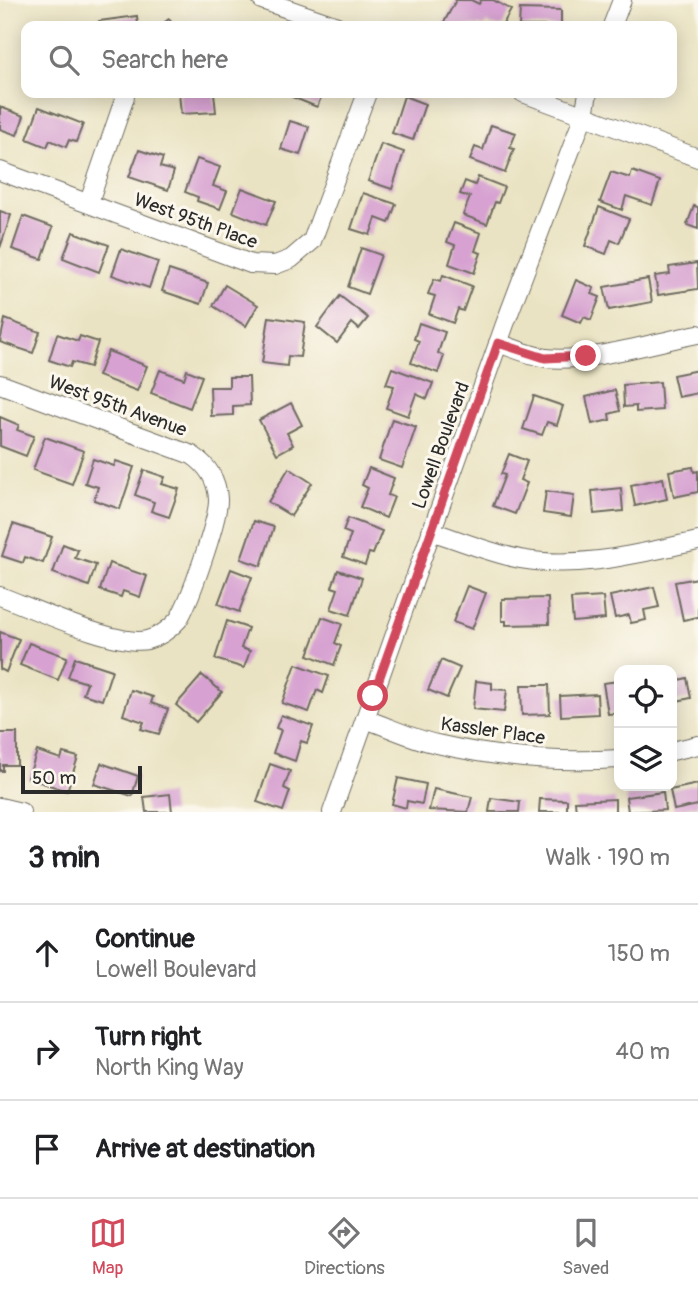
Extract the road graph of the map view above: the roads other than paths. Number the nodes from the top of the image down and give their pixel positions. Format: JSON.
{"nodes":[{"id":1,"x":262,"y":0,"type":"edge"},
{"id":2,"x":622,"y":0,"type":"edge"},
{"id":3,"x":323,"y":21,"type":"edge"},
{"id":4,"x":614,"y":21,"type":"edge"},
{"id":5,"x":125,"y":98,"type":"edge"},
{"id":6,"x":365,"y":98,"type":"edge"},
{"id":7,"x":537,"y":98,"type":"edge"},
{"id":8,"x":587,"y":98,"type":"edge"},
{"id":9,"x":583,"y":115,"type":"junction"},
{"id":10,"x":698,"y":158,"type":"edge"},
{"id":11,"x":0,"y":171,"type":"edge"},
{"id":12,"x":89,"y":202,"type":"junction"},
{"id":13,"x":698,"y":334,"type":"edge"},
{"id":14,"x":498,"y":343,"type":"junction"},
{"id":15,"x":0,"y":384,"type":"edge"},
{"id":16,"x":432,"y":531,"type":"junction"},
{"id":17,"x":698,"y":541,"type":"edge"},
{"id":18,"x":0,"y":596,"type":"edge"},
{"id":19,"x":365,"y":719,"type":"junction"},
{"id":20,"x":698,"y":745,"type":"edge"},
{"id":21,"x":677,"y":750,"type":"edge"},
{"id":22,"x":614,"y":758,"type":"edge"},
{"id":23,"x":0,"y":807,"type":"edge"},
{"id":24,"x":21,"y":812,"type":"edge"},
{"id":25,"x":332,"y":812,"type":"edge"}],
"edges":[{"from":1,"to":3,"type":"street"},
{"from":2,"to":4,"type":"street"},
{"from":5,"to":12,"type":"street"},
{"from":6,"to":12,"type":"street","name":"West 95th Place"},
{"from":7,"to":9,"type":"street"},
{"from":8,"to":9,"type":"street","name":"Lowell Boulevard"},
{"from":9,"to":10,"type":"street"},
{"from":9,"to":14,"type":"street","name":"Lowell Boulevard"},
{"from":11,"to":12,"type":"street","name":"West 95th Place"},
{"from":13,"to":14,"type":"street"},
{"from":14,"to":16,"type":"street","name":"Lowell Boulevard"},
{"from":15,"to":18,"type":"street","name":"West 95th Avenue"},
{"from":16,"to":17,"type":"street"},
{"from":16,"to":19,"type":"street","name":"Lowell Boulevard"},
{"from":19,"to":22,"type":"street","name":"Kassler Place"},
{"from":19,"to":25,"type":"street","name":"Lowell Boulevard"},
{"from":20,"to":21,"type":"street"},
{"from":23,"to":24,"type":"street"}]}
